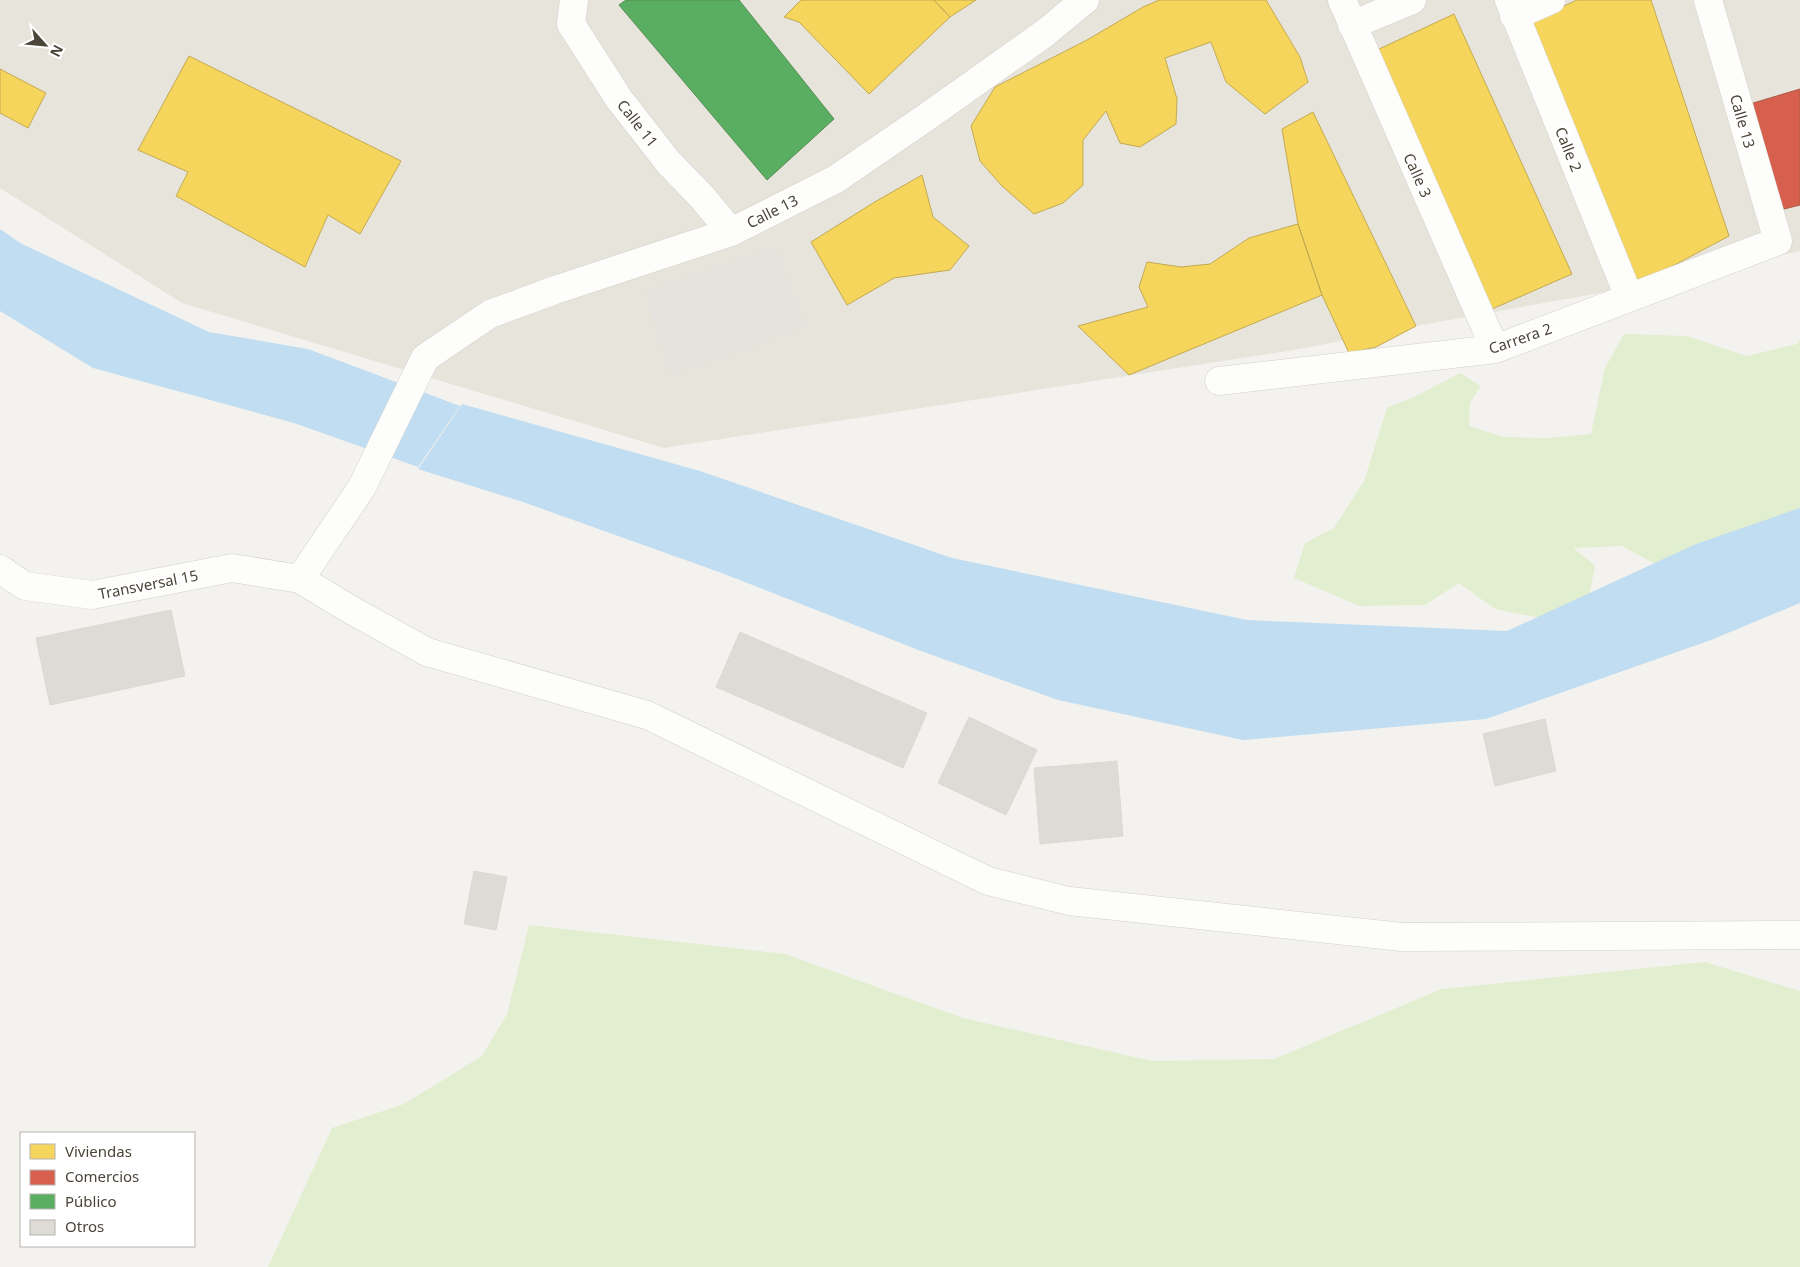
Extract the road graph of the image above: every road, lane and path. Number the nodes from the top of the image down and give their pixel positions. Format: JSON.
{"nodes":[{"id":1,"x":574,"y":0,"type":"edge"},
{"id":2,"x":1085,"y":0,"type":"edge"},
{"id":3,"x":1342,"y":0,"type":"edge"},
{"id":4,"x":1412,"y":0,"type":"edge"},
{"id":5,"x":1551,"y":0,"type":"edge"},
{"id":6,"x":1708,"y":0,"type":"edge"},
{"id":7,"x":1511,"y":8,"type":"edge"},
{"id":8,"x":1352,"y":25,"type":"junction"},
{"id":9,"x":731,"y":232,"type":"junction"},
{"id":10,"x":1778,"y":241,"type":"joint"},
{"id":11,"x":1630,"y":297,"type":"junction"},
{"id":12,"x":1495,"y":349,"type":"junction"},
{"id":13,"x":1219,"y":381,"type":"dead end"},
{"id":14,"x":0,"y":569,"type":"edge"},
{"id":15,"x":300,"y":579,"type":"junction"},
{"id":16,"x":1800,"y":935,"type":"edge"}],
"edges":[{"from":1,"to":9,"type":"street","name":"Calle 11"},
{"from":2,"to":9,"type":"street","name":"Calle 13"},
{"from":3,"to":8,"type":"street","name":"Calle 3"},
{"from":4,"to":8,"type":"street"},
{"from":5,"to":7,"type":"street"},
{"from":6,"to":10,"type":"street","name":"Calle 13"},
{"from":7,"to":11,"type":"street","name":"Calle 2"},
{"from":8,"to":12,"type":"street","name":"Calle 3"},
{"from":9,"to":15,"type":"street","name":"Calle 13"},
{"from":10,"to":11,"type":"street","name":"Carrera 2"},
{"from":11,"to":12,"type":"street","name":"Carrera 2"},
{"from":12,"to":13,"type":"street","name":"Carrera 2"},
{"from":14,"to":15,"type":"street","name":"Transversal 15"},
{"from":15,"to":16,"type":"street"}]}
